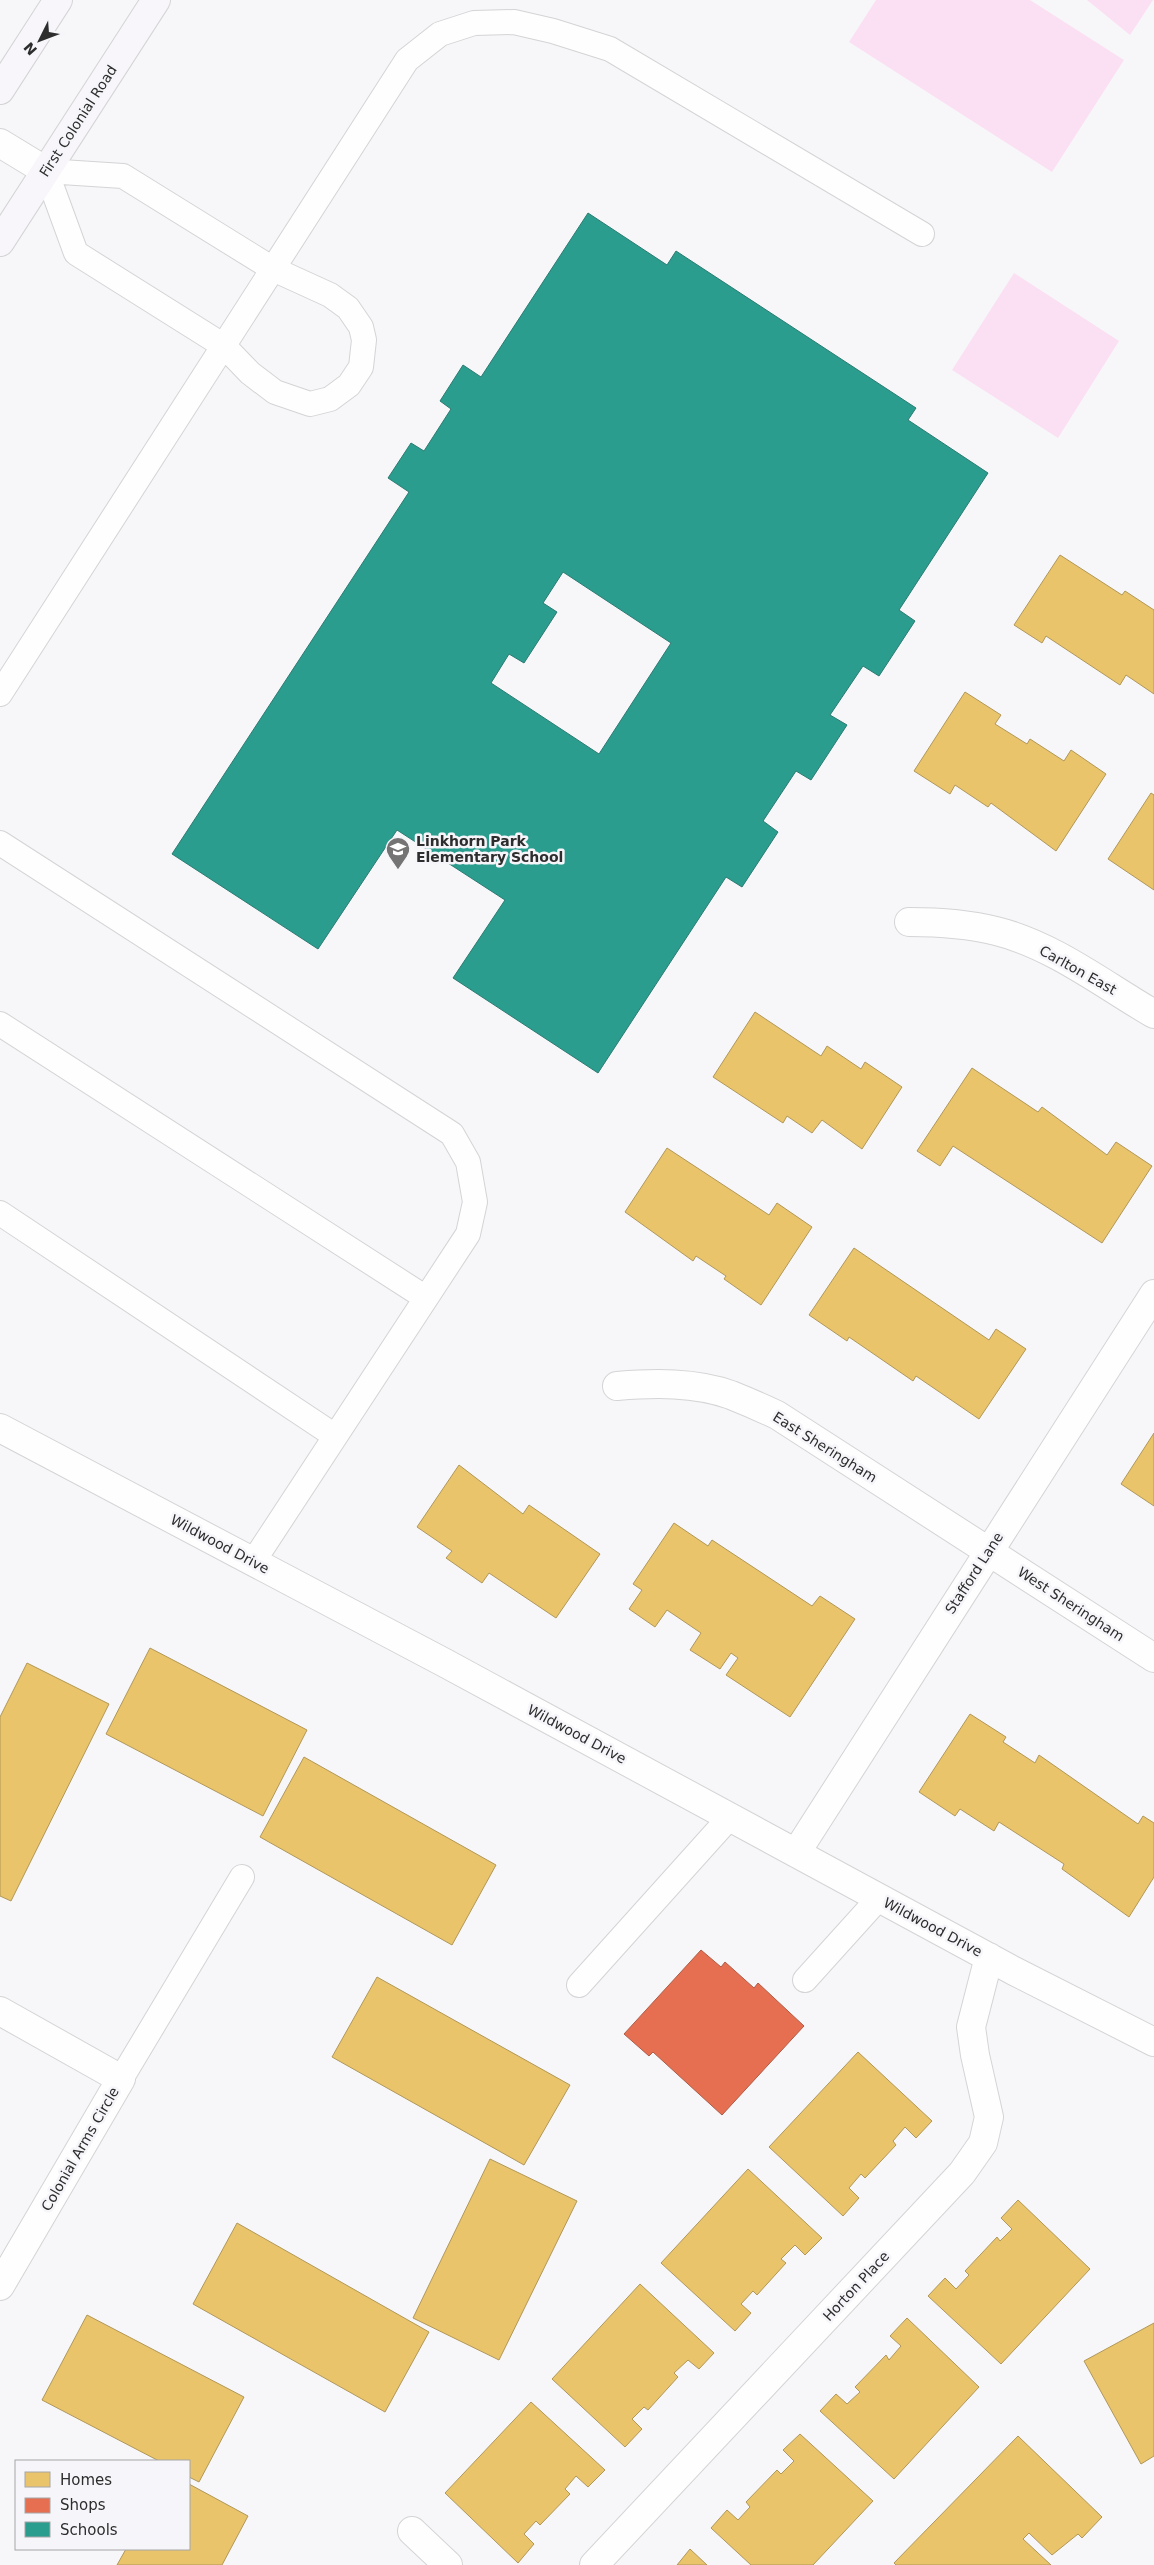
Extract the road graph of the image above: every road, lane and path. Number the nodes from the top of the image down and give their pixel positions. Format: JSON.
{"nodes":[{"id":1,"x":58,"y":0,"type":"edge"},
{"id":2,"x":156,"y":0,"type":"edge"},
{"id":3,"x":0,"y":90,"type":"edge"},
{"id":4,"x":0,"y":143,"type":"edge"},
{"id":5,"x":46,"y":171,"type":"junction"},
{"id":6,"x":922,"y":234,"type":"dead end"},
{"id":7,"x":0,"y":242,"type":"edge"},
{"id":8,"x":273,"y":269,"type":"junction"},
{"id":9,"x":224,"y":346,"type":"junction"},
{"id":10,"x":0,"y":694,"type":"edge"},
{"id":11,"x":0,"y":843,"type":"edge"},
{"id":12,"x":909,"y":922,"type":"dead end"},
{"id":13,"x":1154,"y":1014,"type":"edge"},
{"id":14,"x":0,"y":1024,"type":"edge"},
{"id":15,"x":0,"y":1213,"type":"edge"},
{"id":16,"x":1154,"y":1294,"type":"edge"},
{"id":17,"x":426,"y":1298,"type":"junction"},
{"id":18,"x":616,"y":1386,"type":"dead end"},
{"id":19,"x":0,"y":1428,"type":"edge"},
{"id":20,"x":335,"y":1436,"type":"junction"},
{"id":21,"x":988,"y":1551,"type":"junction"},
{"id":22,"x":253,"y":1562,"type":"junction"},
{"id":23,"x":1154,"y":1658,"type":"edge"},
{"id":24,"x":730,"y":1817,"type":"junction"},
{"id":25,"x":796,"y":1853,"type":"junction"},
{"id":26,"x":242,"y":1876,"type":"dead end"},
{"id":27,"x":879,"y":1898,"type":"junction"},
{"id":28,"x":989,"y":1957,"type":"junction"},
{"id":29,"x":805,"y":1980,"type":"dead end"},
{"id":30,"x":579,"y":1985,"type":"dead end"},
{"id":31,"x":0,"y":2011,"type":"edge"},
{"id":32,"x":1154,"y":2042,"type":"edge"},
{"id":33,"x":121,"y":2079,"type":"junction"},
{"id":34,"x":0,"y":2286,"type":"edge"},
{"id":35,"x":412,"y":2531,"type":"dead end"},
{"id":36,"x":448,"y":2565,"type":"edge"},
{"id":37,"x":594,"y":2565,"type":"edge"}],
"edges":[{"from":1,"to":3,"type":"main road"},
{"from":2,"to":5,"type":"main road","name":"First Colonial Road"},
{"from":4,"to":5,"type":"street"},
{"from":5,"to":7,"type":"main road","name":"First Colonial Road"},
{"from":5,"to":8,"type":"lane"},
{"from":5,"to":9,"type":"lane"},
{"from":6,"to":8,"type":"lane"},
{"from":8,"to":9,"type":"lane"},
{"from":8,"to":9,"type":"lane"},
{"from":9,"to":10,"type":"lane"},
{"from":11,"to":17,"type":"lane"},
{"from":12,"to":13,"type":"street","name":"Carlton East"},
{"from":14,"to":17,"type":"lane"},
{"from":15,"to":20,"type":"lane"},
{"from":16,"to":21,"type":"street","name":"Stafford Lane"},
{"from":17,"to":20,"type":"lane"},
{"from":18,"to":21,"type":"street","name":"East Sheringham"},
{"from":19,"to":22,"type":"street","name":"Wildwood Drive"},
{"from":20,"to":22,"type":"lane"},
{"from":21,"to":23,"type":"street","name":"West Sheringham"},
{"from":21,"to":25,"type":"street","name":"Stafford Lane"},
{"from":22,"to":24,"type":"street","name":"Wildwood Drive"},
{"from":24,"to":25,"type":"street","name":"Wildwood Drive"},
{"from":24,"to":30,"type":"lane"},
{"from":25,"to":27,"type":"street","name":"Wildwood Drive"},
{"from":26,"to":33,"type":"lane"},
{"from":27,"to":28,"type":"street","name":"Wildwood Drive"},
{"from":27,"to":29,"type":"lane"},
{"from":28,"to":32,"type":"street","name":"Wildwood Drive"},
{"from":28,"to":37,"type":"street","name":"Horton Place"},
{"from":31,"to":33,"type":"street","name":"Colonial Arms Circle"},
{"from":33,"to":34,"type":"street","name":"Colonial Arms Circle"},
{"from":35,"to":36,"type":"street"}]}
